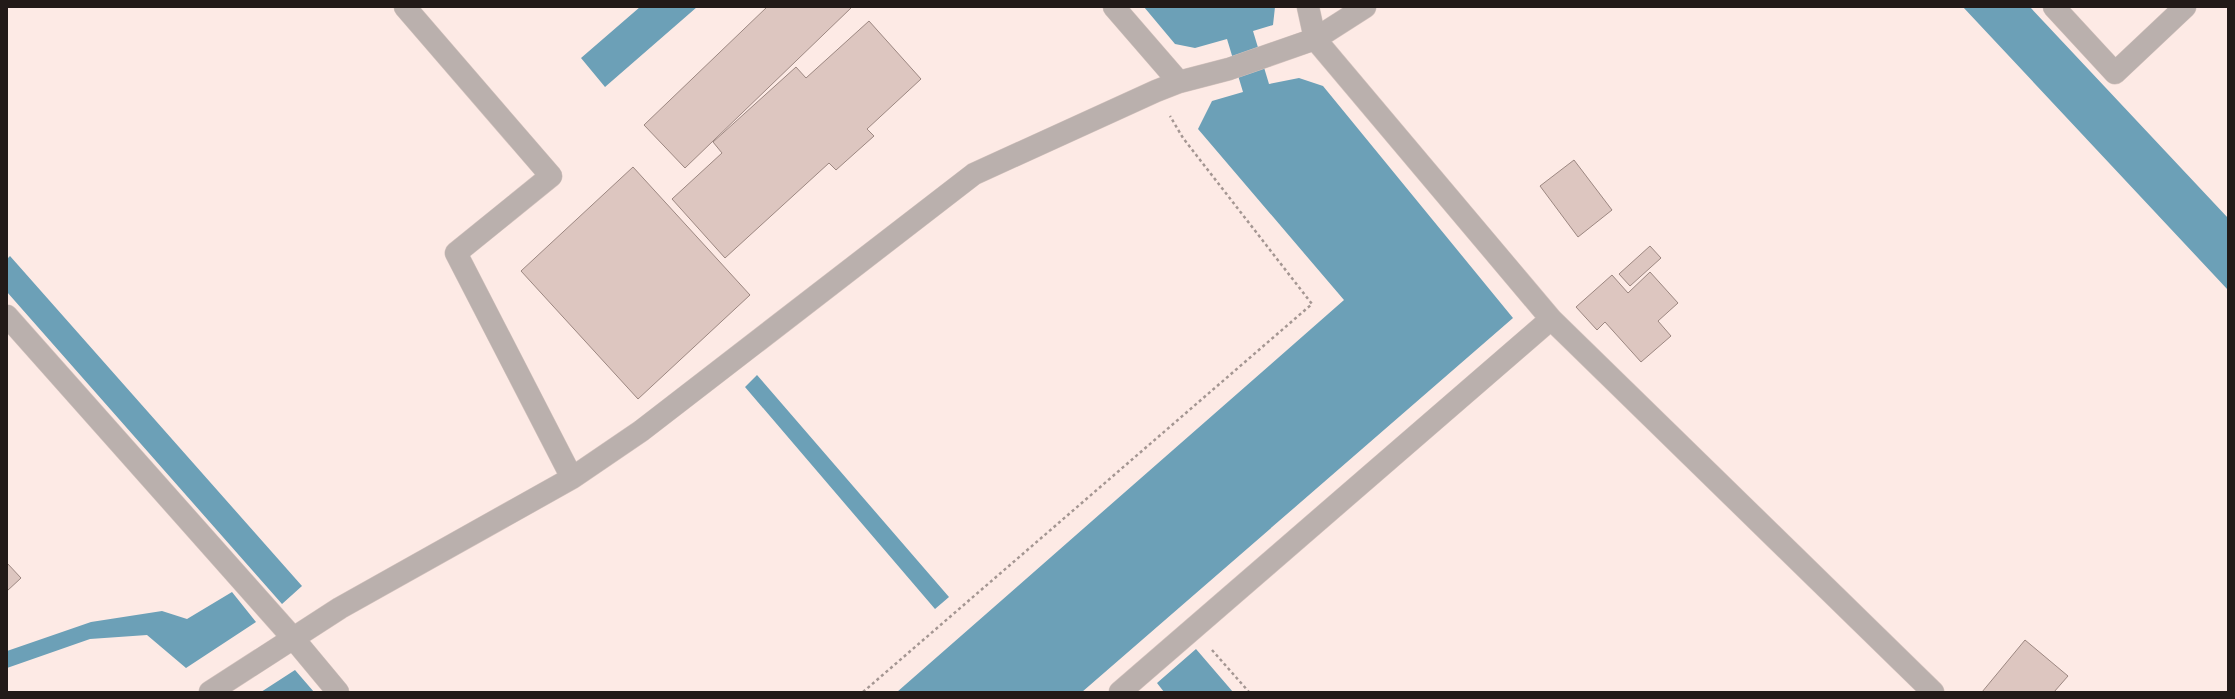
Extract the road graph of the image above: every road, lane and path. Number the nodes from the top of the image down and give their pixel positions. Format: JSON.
{"nodes":[{"id":1,"x":405,"y":7,"type":"edge"},
{"id":2,"x":1114,"y":7,"type":"edge"},
{"id":3,"x":1308,"y":7,"type":"edge"},
{"id":4,"x":1365,"y":7,"type":"edge"},
{"id":5,"x":2054,"y":7,"type":"edge"},
{"id":6,"x":2185,"y":7,"type":"edge"},
{"id":7,"x":1315,"y":39,"type":"junction"},
{"id":8,"x":1179,"y":82,"type":"junction"},
{"id":9,"x":1156,"y":91,"type":"junction"},
{"id":10,"x":7,"y":316,"type":"edge"},
{"id":11,"x":1551,"y":319,"type":"junction"},
{"id":12,"x":572,"y":478,"type":"junction"},
{"id":13,"x":1194,"y":628,"type":"junction"},
{"id":14,"x":293,"y":638,"type":"junction"},
{"id":15,"x":210,"y":692,"type":"edge"},
{"id":16,"x":338,"y":692,"type":"edge"},
{"id":17,"x":863,"y":692,"type":"edge"},
{"id":18,"x":1120,"y":692,"type":"edge"},
{"id":19,"x":1249,"y":692,"type":"edge"},
{"id":20,"x":1933,"y":692,"type":"edge"}],
"edges":[{"from":1,"to":12,"type":"street"},
{"from":2,"to":8,"type":"street"},
{"from":3,"to":7,"type":"street"},
{"from":4,"to":7,"type":"street"},
{"from":5,"to":6,"type":"street"},
{"from":7,"to":8,"type":"street"},
{"from":7,"to":11,"type":"street"},
{"from":8,"to":9,"type":"street"},
{"from":9,"to":12,"type":"street"},
{"from":9,"to":17,"type":"path"},
{"from":10,"to":14,"type":"street"},
{"from":11,"to":13,"type":"street"},
{"from":11,"to":20,"type":"street"},
{"from":12,"to":14,"type":"street"},
{"from":13,"to":18,"type":"street"},
{"from":13,"to":19,"type":"path"},
{"from":14,"to":15,"type":"street"},
{"from":14,"to":16,"type":"street"}]}
